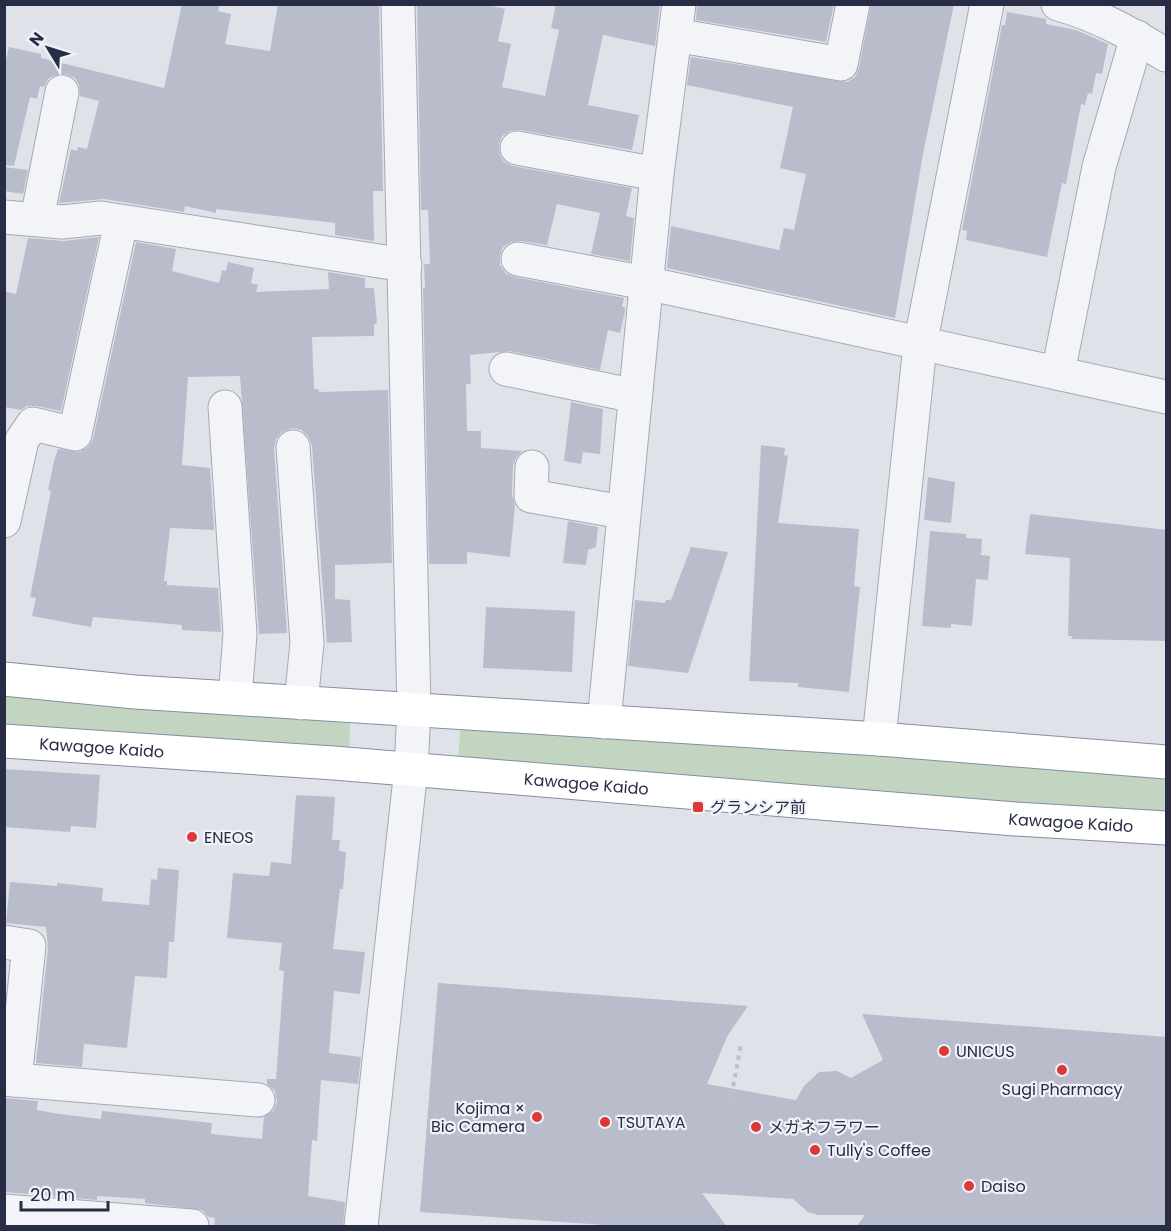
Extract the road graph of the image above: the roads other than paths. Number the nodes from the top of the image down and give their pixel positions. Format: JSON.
{"nodes":[{"id":1,"x":398,"y":4,"type":"edge"},
{"id":2,"x":853,"y":4,"type":"edge"},
{"id":3,"x":987,"y":4,"type":"edge"},
{"id":4,"x":1058,"y":4,"type":"edge"},
{"id":5,"x":677,"y":20,"type":"edge"},
{"id":6,"x":1137,"y":38,"type":"junction"},
{"id":7,"x":1167,"y":55,"type":"edge"},
{"id":8,"x":62,"y":93,"type":"dead end"},
{"id":9,"x":517,"y":148,"type":"dead end"},
{"id":10,"x":657,"y":174,"type":"junction"},
{"id":11,"x":4,"y":217,"type":"edge"},
{"id":12,"x":37,"y":219,"type":"junction"},
{"id":13,"x":121,"y":222,"type":"junction"},
{"id":14,"x":518,"y":259,"type":"dead end"},
{"id":15,"x":405,"y":265,"type":"junction"},
{"id":16,"x":646,"y":283,"type":"junction"},
{"id":17,"x":920,"y":345,"type":"junction"},
{"id":18,"x":506,"y":369,"type":"dead end"},
{"id":19,"x":1058,"y":373,"type":"junction"},
{"id":20,"x":635,"y":396,"type":"junction"},
{"id":21,"x":1167,"y":397,"type":"edge"},
{"id":22,"x":225,"y":407,"type":"dead end"},
{"id":23,"x":13,"y":438,"type":"edge"},
{"id":24,"x":293,"y":447,"type":"dead end"},
{"id":25,"x":532,"y":467,"type":"dead end"},
{"id":26,"x":623,"y":512,"type":"junction"},
{"id":27,"x":4,"y":521,"type":"edge"},
{"id":28,"x":4,"y":679,"type":"edge"},
{"id":29,"x":235,"y":699,"type":"junction"},
{"id":30,"x":301,"y":703,"type":"junction"},
{"id":31,"x":414,"y":710,"type":"junction"},
{"id":32,"x":604,"y":722,"type":"junction"},
{"id":33,"x":879,"y":739,"type":"junction"},
{"id":34,"x":4,"y":741,"type":"edge"},
{"id":35,"x":1167,"y":762,"type":"edge"},
{"id":36,"x":411,"y":769,"type":"junction"},
{"id":37,"x":1167,"y":828,"type":"edge"},
{"id":38,"x":4,"y":942,"type":"edge"},
{"id":39,"x":10,"y":1079,"type":"edge"},
{"id":40,"x":258,"y":1100,"type":"dead end"},
{"id":41,"x":4,"y":1211,"type":"edge"},
{"id":42,"x":90,"y":1222,"type":"edge"},
{"id":43,"x":192,"y":1227,"type":"edge"},
{"id":44,"x":361,"y":1227,"type":"edge"}],
"edges":[{"from":1,"to":15,"type":"street"},
{"from":2,"to":5,"type":"street"},
{"from":3,"to":17,"type":"street"},
{"from":4,"to":6,"type":"street"},
{"from":5,"to":10,"type":"street"},
{"from":6,"to":7,"type":"street"},
{"from":6,"to":19,"type":"street"},
{"from":8,"to":12,"type":"street"},
{"from":9,"to":10,"type":"street"},
{"from":10,"to":16,"type":"street"},
{"from":11,"to":12,"type":"street"},
{"from":12,"to":13,"type":"street"},
{"from":13,"to":15,"type":"street"},
{"from":13,"to":23,"type":"street"},
{"from":14,"to":16,"type":"street"},
{"from":15,"to":31,"type":"street"},
{"from":16,"to":17,"type":"street"},
{"from":16,"to":20,"type":"street"},
{"from":17,"to":19,"type":"street"},
{"from":17,"to":33,"type":"street"},
{"from":18,"to":20,"type":"street"},
{"from":19,"to":21,"type":"street"},
{"from":20,"to":26,"type":"street"},
{"from":22,"to":29,"type":"street"},
{"from":23,"to":27,"type":"street"},
{"from":24,"to":30,"type":"street"},
{"from":25,"to":26,"type":"street"},
{"from":26,"to":32,"type":"street"},
{"from":28,"to":29,"type":"highway"},
{"from":29,"to":30,"type":"highway"},
{"from":30,"to":31,"type":"highway"},
{"from":31,"to":32,"type":"highway"},
{"from":31,"to":36,"type":"street"},
{"from":32,"to":33,"type":"highway"},
{"from":33,"to":35,"type":"highway"},
{"from":34,"to":36,"type":"highway","name":"Kawagoe Kaido"},
{"from":36,"to":37,"type":"highway","name":"Kawagoe Kaido"},
{"from":36,"to":44,"type":"street"},
{"from":38,"to":39,"type":"street"},
{"from":39,"to":40,"type":"street"},
{"from":41,"to":42,"type":"street"},
{"from":42,"to":43,"type":"street"}]}
